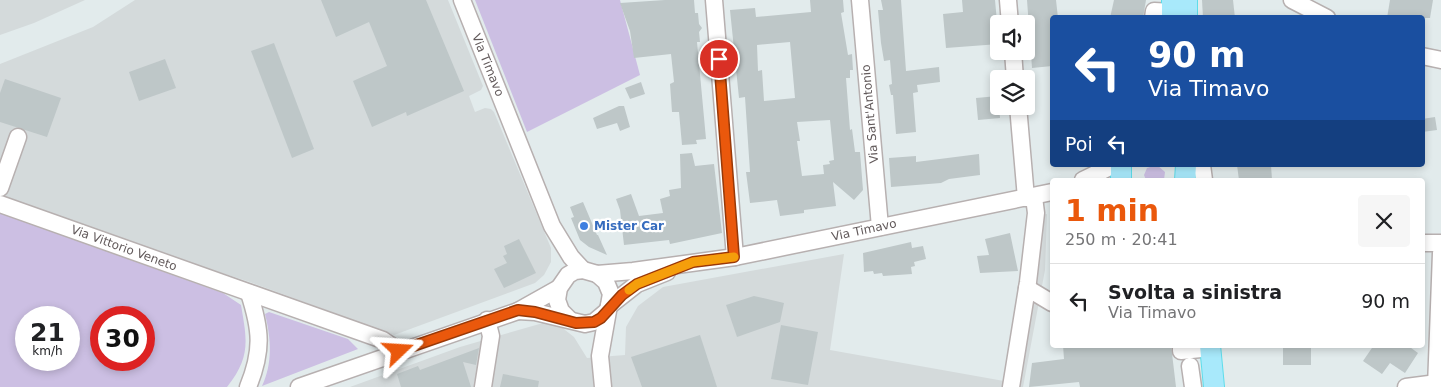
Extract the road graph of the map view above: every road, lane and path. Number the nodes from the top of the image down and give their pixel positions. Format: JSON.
{"nodes":[{"id":1,"x":462,"y":0,"type":"edge"},
{"id":2,"x":714,"y":0,"type":"edge"},
{"id":3,"x":860,"y":0,"type":"edge"},
{"id":4,"x":1008,"y":0,"type":"edge"},
{"id":5,"x":1296,"y":1,"type":"edge"},
{"id":6,"x":1178,"y":9,"type":"edge"},
{"id":7,"x":1009,"y":15,"type":"edge"},
{"id":8,"x":1153,"y":15,"type":"edge"},
{"id":9,"x":1322,"y":15,"type":"edge"},
{"id":10,"x":1019,"y":115,"type":"edge"},
{"id":11,"x":18,"y":137,"type":"dead end"},
{"id":12,"x":1110,"y":167,"type":"edge"},
{"id":13,"x":1087,"y":178,"type":"edge"},
{"id":14,"x":0,"y":188,"type":"edge"},
{"id":15,"x":1050,"y":193,"type":"edge"},
{"id":16,"x":1030,"y":198,"type":"junction"},
{"id":17,"x":0,"y":204,"type":"edge"},
{"id":18,"x":880,"y":227,"type":"junction"},
{"id":19,"x":560,"y":240,"type":"junction"},
{"id":20,"x":1425,"y":243,"type":"edge"},
{"id":21,"x":1441,"y":243,"type":"edge"},
{"id":22,"x":1441,"y":253,"type":"edge"},
{"id":23,"x":734,"y":257,"type":"junction"},
{"id":24,"x":693,"y":262,"type":"junction"},
{"id":25,"x":590,"y":272,"type":"junction"},
{"id":26,"x":561,"y":285,"type":"junction"},
{"id":27,"x":1027,"y":288,"type":"junction"},
{"id":28,"x":248,"y":293,"type":"junction"},
{"id":29,"x":1050,"y":302,"type":"edge"},
{"id":30,"x":608,"y":309,"type":"junction"},
{"id":31,"x":518,"y":310,"type":"junction"},
{"id":32,"x":487,"y":320,"type":"junction"},
{"id":33,"x":573,"y":321,"type":"junction"},
{"id":34,"x":1182,"y":348,"type":"edge"},
{"id":35,"x":1199,"y":348,"type":"edge"},
{"id":36,"x":1210,"y":348,"type":"edge"},
{"id":37,"x":399,"y":351,"type":"junction"},
{"id":38,"x":600,"y":356,"type":"junction"},
{"id":39,"x":1190,"y":366,"type":"dead end"},
{"id":40,"x":1437,"y":385,"type":"edge"},
{"id":41,"x":248,"y":387,"type":"edge"},
{"id":42,"x":299,"y":387,"type":"edge"},
{"id":43,"x":483,"y":387,"type":"edge"},
{"id":44,"x":603,"y":387,"type":"edge"},
{"id":45,"x":1011,"y":387,"type":"edge"},
{"id":46,"x":1192,"y":387,"type":"edge"},
{"id":47,"x":1214,"y":387,"type":"edge"},
{"id":48,"x":1406,"y":387,"type":"edge"}],
"edges":[{"from":1,"to":19,"type":"street","name":"Via Timavo"},
{"from":2,"to":23,"type":"street"},
{"from":3,"to":18,"type":"street","name":"Via Sant'Antonio"},
{"from":4,"to":7,"type":"street"},
{"from":5,"to":9,"type":"street"},
{"from":6,"to":8,"type":"street"},
{"from":10,"to":16,"type":"street"},
{"from":11,"to":14,"type":"street"},
{"from":12,"to":13,"type":"street"},
{"from":15,"to":16,"type":"street","name":"Via Timavo"},
{"from":16,"to":18,"type":"street","name":"Via Timavo"},
{"from":16,"to":27,"type":"street"},
{"from":17,"to":28,"type":"street","name":"Via Vittorio Veneto"},
{"from":18,"to":23,"type":"street","name":"Via Timavo"},
{"from":19,"to":25,"type":"street"},
{"from":19,"to":26,"type":"street"},
{"from":20,"to":21,"type":"street"},
{"from":22,"to":40,"type":"street"},
{"from":23,"to":24,"type":"street","name":"Via Timavo"},
{"from":24,"to":25,"type":"street","name":"Via Timavo"},
{"from":24,"to":30,"type":"street","name":"Via Timavo"},
{"from":25,"to":26,"type":"street","name":"Via Timavo"},
{"from":25,"to":30,"type":"street"},
{"from":26,"to":31,"type":"street","name":"Via Timavo"},
{"from":26,"to":33,"type":"street"},
{"from":27,"to":29,"type":"street"},
{"from":27,"to":45,"type":"street"},
{"from":28,"to":37,"type":"street","name":"Via Vittorio Veneto"},
{"from":28,"to":41,"type":"street"},
{"from":30,"to":33,"type":"street","name":"Via Timavo"},
{"from":30,"to":38,"type":"street"},
{"from":31,"to":32,"type":"street","name":"Via Timavo"},
{"from":31,"to":33,"type":"street","name":"Via Timavo"},
{"from":32,"to":37,"type":"street","name":"Via Timavo"},
{"from":32,"to":43,"type":"street"},
{"from":33,"to":38,"type":"street"},
{"from":34,"to":35,"type":"street"},
{"from":36,"to":47,"type":"main road"},
{"from":37,"to":42,"type":"street","name":"Via Timavo"},
{"from":38,"to":44,"type":"street"},
{"from":39,"to":46,"type":"street"},
{"from":40,"to":48,"type":"street"}]}
